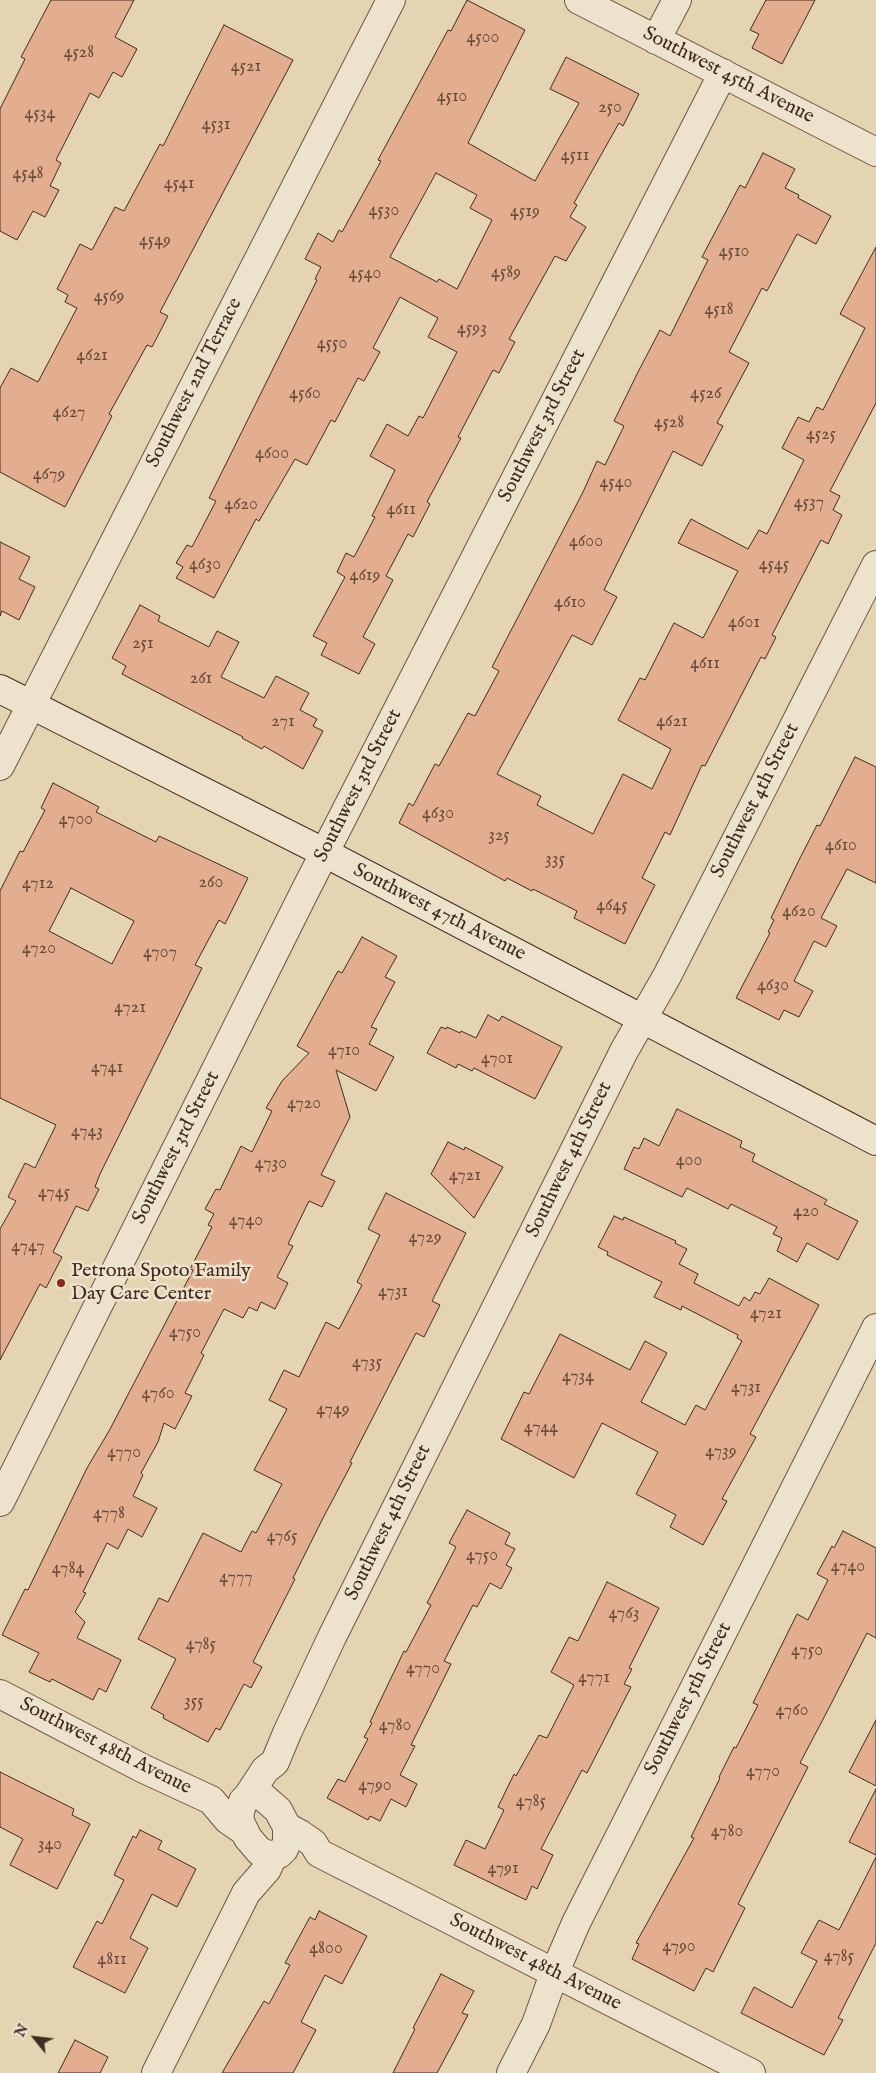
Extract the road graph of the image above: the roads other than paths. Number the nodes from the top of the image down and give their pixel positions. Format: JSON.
{"nodes":[{"id":1,"x":391,"y":0,"type":"edge"},
{"id":2,"x":579,"y":0,"type":"edge"},
{"id":3,"x":677,"y":0,"type":"edge"},
{"id":4,"x":656,"y":40,"type":"junction"},
{"id":5,"x":723,"y":73,"type":"junction"},
{"id":6,"x":876,"y":152,"type":"edge"},
{"id":7,"x":876,"y":565,"type":"edge"},
{"id":8,"x":0,"y":689,"type":"edge"},
{"id":9,"x":30,"y":705,"type":"junction"},
{"id":10,"x":0,"y":766,"type":"edge"},
{"id":11,"x":325,"y":853,"type":"junction"},
{"id":12,"x":643,"y":1019,"type":"junction"},
{"id":13,"x":876,"y":1141,"type":"edge"},
{"id":14,"x":876,"y":1328,"type":"edge"},
{"id":15,"x":0,"y":1502,"type":"edge"},
{"id":16,"x":0,"y":1694,"type":"edge"},
{"id":17,"x":276,"y":1762,"type":"junction"},
{"id":18,"x":246,"y":1798,"type":"junction"},
{"id":19,"x":211,"y":1800,"type":"junction"},
{"id":20,"x":282,"y":1818,"type":"junction"},
{"id":21,"x":262,"y":1847,"type":"junction"},
{"id":22,"x":319,"y":1853,"type":"junction"},
{"id":23,"x":554,"y":1974,"type":"junction"},
{"id":24,"x":156,"y":2073,"type":"edge"},
{"id":25,"x":511,"y":2073,"type":"edge"},
{"id":26,"x":751,"y":2073,"type":"edge"}],
"edges":[{"from":1,"to":9,"type":"street","name":"Southwest 2nd Terrace"},
{"from":2,"to":4,"type":"street","name":"Southwest 45th Avenue"},
{"from":3,"to":4,"type":"street"},
{"from":4,"to":5,"type":"street","name":"Southwest 45th Avenue"},
{"from":5,"to":6,"type":"street","name":"Southwest 45th Avenue"},
{"from":5,"to":11,"type":"street","name":"Southwest 3rd Street"},
{"from":7,"to":12,"type":"street","name":"Southwest 4th Street"},
{"from":8,"to":9,"type":"street","name":"Southwest 47th Avenue"},
{"from":9,"to":10,"type":"street","name":"Southwest 2nd Terrace"},
{"from":9,"to":11,"type":"street","name":"Southwest 47th Avenue"},
{"from":11,"to":12,"type":"street","name":"Southwest 47th Avenue"},
{"from":11,"to":15,"type":"street","name":"Southwest 3rd Street"},
{"from":12,"to":13,"type":"street","name":"Southwest 47th Avenue"},
{"from":12,"to":17,"type":"street","name":"Southwest 4th Street"},
{"from":14,"to":23,"type":"street","name":"Southwest 5th Street"},
{"from":16,"to":19,"type":"street","name":"Southwest 48th Avenue"},
{"from":17,"to":18,"type":"street","name":"Southwest 4th Street"},
{"from":17,"to":20,"type":"street","name":"Southwest 4th Street"},
{"from":18,"to":19,"type":"street","name":"Southwest 48th Avenue"},
{"from":18,"to":20,"type":"street","name":"Southwest 48th Avenue"},
{"from":18,"to":21,"type":"street"},
{"from":19,"to":21,"type":"street","name":"Southwest 48th Avenue"},
{"from":20,"to":21,"type":"street"},
{"from":20,"to":22,"type":"street","name":"Southwest 48th Avenue"},
{"from":21,"to":22,"type":"street"},
{"from":21,"to":24,"type":"street"},
{"from":22,"to":23,"type":"street","name":"Southwest 48th Avenue"},
{"from":23,"to":25,"type":"street","name":"Southwest 5th Street"},
{"from":23,"to":26,"type":"street","name":"Southwest 48th Avenue"}]}
